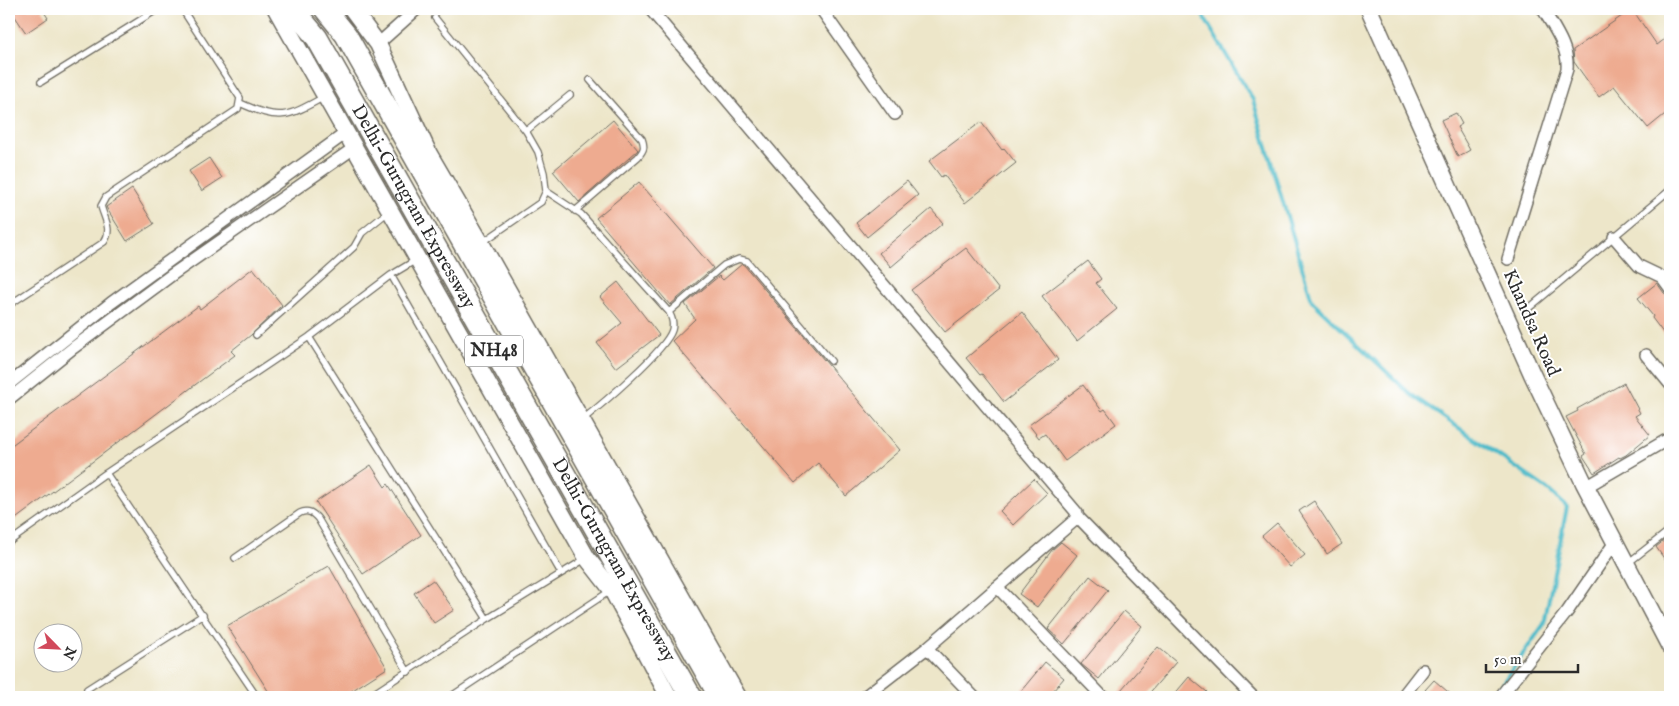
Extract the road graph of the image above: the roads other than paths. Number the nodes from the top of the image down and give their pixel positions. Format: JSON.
{"nodes":[{"id":1,"x":158,"y":9,"type":"edge"},
{"id":2,"x":191,"y":9,"type":"edge"},
{"id":3,"x":276,"y":9,"type":"edge"},
{"id":4,"x":293,"y":9,"type":"edge"},
{"id":5,"x":325,"y":9,"type":"edge"},
{"id":6,"x":352,"y":9,"type":"edge"},
{"id":7,"x":417,"y":9,"type":"edge"},
{"id":8,"x":650,"y":9,"type":"edge"},
{"id":9,"x":820,"y":9,"type":"edge"},
{"id":10,"x":1369,"y":9,"type":"edge"},
{"id":11,"x":1543,"y":9,"type":"edge"},
{"id":12,"x":184,"y":11,"type":"edge"},
{"id":13,"x":435,"y":18,"type":"dead end"},
{"id":14,"x":378,"y":44,"type":"junction"},
{"id":15,"x":590,"y":80,"type":"dead end"},
{"id":16,"x":41,"y":82,"type":"dead end"},
{"id":17,"x":570,"y":95,"type":"dead end"},
{"id":18,"x":325,"y":96,"type":"junction"},
{"id":19,"x":240,"y":103,"type":"junction"},
{"id":20,"x":895,"y":114,"type":"dead end"},
{"id":21,"x":526,"y":131,"type":"junction"},
{"id":22,"x":346,"y":133,"type":"junction"},
{"id":23,"x":354,"y":148,"type":"junction"},
{"id":24,"x":1670,"y":190,"type":"edge"},
{"id":25,"x":546,"y":191,"type":"junction"},
{"id":26,"x":390,"y":211,"type":"junction"},
{"id":27,"x":575,"y":211,"type":"junction"},
{"id":28,"x":1614,"y":237,"type":"junction"},
{"id":29,"x":481,"y":243,"type":"junction"},
{"id":30,"x":417,"y":259,"type":"junction"},
{"id":31,"x":1508,"y":259,"type":"dead end"},
{"id":32,"x":391,"y":275,"type":"junction"},
{"id":33,"x":1670,"y":288,"type":"edge"},
{"id":34,"x":9,"y":305,"type":"edge"},
{"id":35,"x":1528,"y":308,"type":"dead end"},
{"id":36,"x":669,"y":312,"type":"junction"},
{"id":37,"x":256,"y":335,"type":"dead end"},
{"id":38,"x":309,"y":337,"type":"junction"},
{"id":39,"x":1646,"y":355,"type":"dead end"},
{"id":40,"x":831,"y":362,"type":"dead end"},
{"id":41,"x":9,"y":384,"type":"edge"},
{"id":42,"x":1670,"y":384,"type":"edge"},
{"id":43,"x":9,"y":399,"type":"edge"},
{"id":44,"x":581,"y":421,"type":"junction"},
{"id":45,"x":1670,"y":438,"type":"edge"},
{"id":46,"x":106,"y":473,"type":"junction"},
{"id":47,"x":1586,"y":487,"type":"junction"},
{"id":48,"x":1077,"y":516,"type":"junction"},
{"id":49,"x":1670,"y":530,"type":"edge"},
{"id":50,"x":9,"y":542,"type":"edge"},
{"id":51,"x":1615,"y":542,"type":"junction"},
{"id":52,"x":235,"y":558,"type":"dead end"},
{"id":53,"x":588,"y":558,"type":"junction"},
{"id":54,"x":1627,"y":564,"type":"junction"},
{"id":55,"x":561,"y":573,"type":"junction"},
{"id":56,"x":997,"y":588,"type":"junction"},
{"id":57,"x":612,"y":590,"type":"junction"},
{"id":58,"x":203,"y":616,"type":"junction"},
{"id":59,"x":487,"y":619,"type":"junction"},
{"id":60,"x":1670,"y":647,"type":"edge"},
{"id":61,"x":927,"y":648,"type":"junction"},
{"id":62,"x":1423,"y":670,"type":"dead end"},
{"id":63,"x":408,"y":672,"type":"junction"},
{"id":64,"x":87,"y":688,"type":"dead end"},
{"id":65,"x":257,"y":697,"type":"edge"},
{"id":66,"x":368,"y":697,"type":"edge"},
{"id":67,"x":450,"y":697,"type":"edge"},
{"id":68,"x":668,"y":697,"type":"edge"},
{"id":69,"x":691,"y":697,"type":"edge"},
{"id":70,"x":720,"y":697,"type":"edge"},
{"id":71,"x":738,"y":697,"type":"edge"},
{"id":72,"x":864,"y":697,"type":"edge"},
{"id":73,"x":974,"y":697,"type":"edge"},
{"id":74,"x":1103,"y":697,"type":"edge"},
{"id":75,"x":1253,"y":697,"type":"edge"},
{"id":76,"x":1402,"y":697,"type":"edge"},
{"id":77,"x":1500,"y":697,"type":"edge"}],
"edges":[{"from":1,"to":16,"type":"lane"},
{"from":2,"to":12,"type":"lane"},
{"from":3,"to":18,"type":"main road"},
{"from":4,"to":69,"type":"highway","name":"Delhi-Gurugram Expressway","number":"NH48"},
{"from":5,"to":70,"type":"highway","name":"Delhi-Gurugram Expressway","number":"NH48"},
{"from":6,"to":14,"type":"main road"},
{"from":7,"to":14,"type":"street"},
{"from":8,"to":48,"type":"street"},
{"from":9,"to":20,"type":"street"},
{"from":10,"to":47,"type":"main road","name":"Khandsa Road"},
{"from":11,"to":31,"type":"street"},
{"from":12,"to":19,"type":"lane"},
{"from":13,"to":21,"type":"lane"},
{"from":14,"to":29,"type":"main road"},
{"from":15,"to":27,"type":"lane"},
{"from":17,"to":21,"type":"lane"},
{"from":18,"to":19,"type":"lane"},
{"from":18,"to":22,"type":"main road"},
{"from":19,"to":34,"type":"lane"},
{"from":21,"to":25,"type":"lane"},
{"from":22,"to":23,"type":"main road"},
{"from":22,"to":41,"type":"street"},
{"from":23,"to":26,"type":"main road"},
{"from":23,"to":43,"type":"street"},
{"from":24,"to":28,"type":"lane"},
{"from":25,"to":27,"type":"lane"},
{"from":25,"to":29,"type":"lane"},
{"from":26,"to":30,"type":"main road"},
{"from":26,"to":37,"type":"lane"},
{"from":27,"to":36,"type":"lane"},
{"from":28,"to":33,"type":"street"},
{"from":28,"to":35,"type":"lane"},
{"from":29,"to":44,"type":"main road"},
{"from":30,"to":32,"type":"lane"},
{"from":30,"to":53,"type":"main road"},
{"from":32,"to":38,"type":"lane"},
{"from":32,"to":55,"type":"lane"},
{"from":36,"to":40,"type":"lane"},
{"from":36,"to":44,"type":"lane"},
{"from":38,"to":46,"type":"lane"},
{"from":38,"to":59,"type":"lane"},
{"from":39,"to":42,"type":"street"},
{"from":44,"to":71,"type":"main road"},
{"from":45,"to":47,"type":"street"},
{"from":46,"to":50,"type":"lane"},
{"from":46,"to":58,"type":"lane"},
{"from":47,"to":51,"type":"main road","name":"Khandsa Road"},
{"from":48,"to":56,"type":"street"},
{"from":48,"to":75,"type":"street"},
{"from":49,"to":54,"type":"lane"},
{"from":51,"to":54,"type":"main road","name":"Khandsa Road"},
{"from":51,"to":77,"type":"street"},
{"from":52,"to":63,"type":"lane"},
{"from":53,"to":55,"type":"lane"},
{"from":53,"to":57,"type":"main road"},
{"from":54,"to":60,"type":"main road","name":"Khandsa Road"},
{"from":55,"to":59,"type":"lane"},
{"from":56,"to":61,"type":"street"},
{"from":56,"to":74,"type":"street"},
{"from":57,"to":67,"type":"lane"},
{"from":57,"to":68,"type":"main road"},
{"from":58,"to":64,"type":"lane"},
{"from":58,"to":65,"type":"lane"},
{"from":59,"to":63,"type":"lane"},
{"from":61,"to":72,"type":"street"},
{"from":61,"to":73,"type":"street"},
{"from":62,"to":76,"type":"street"},
{"from":63,"to":66,"type":"lane"}]}
